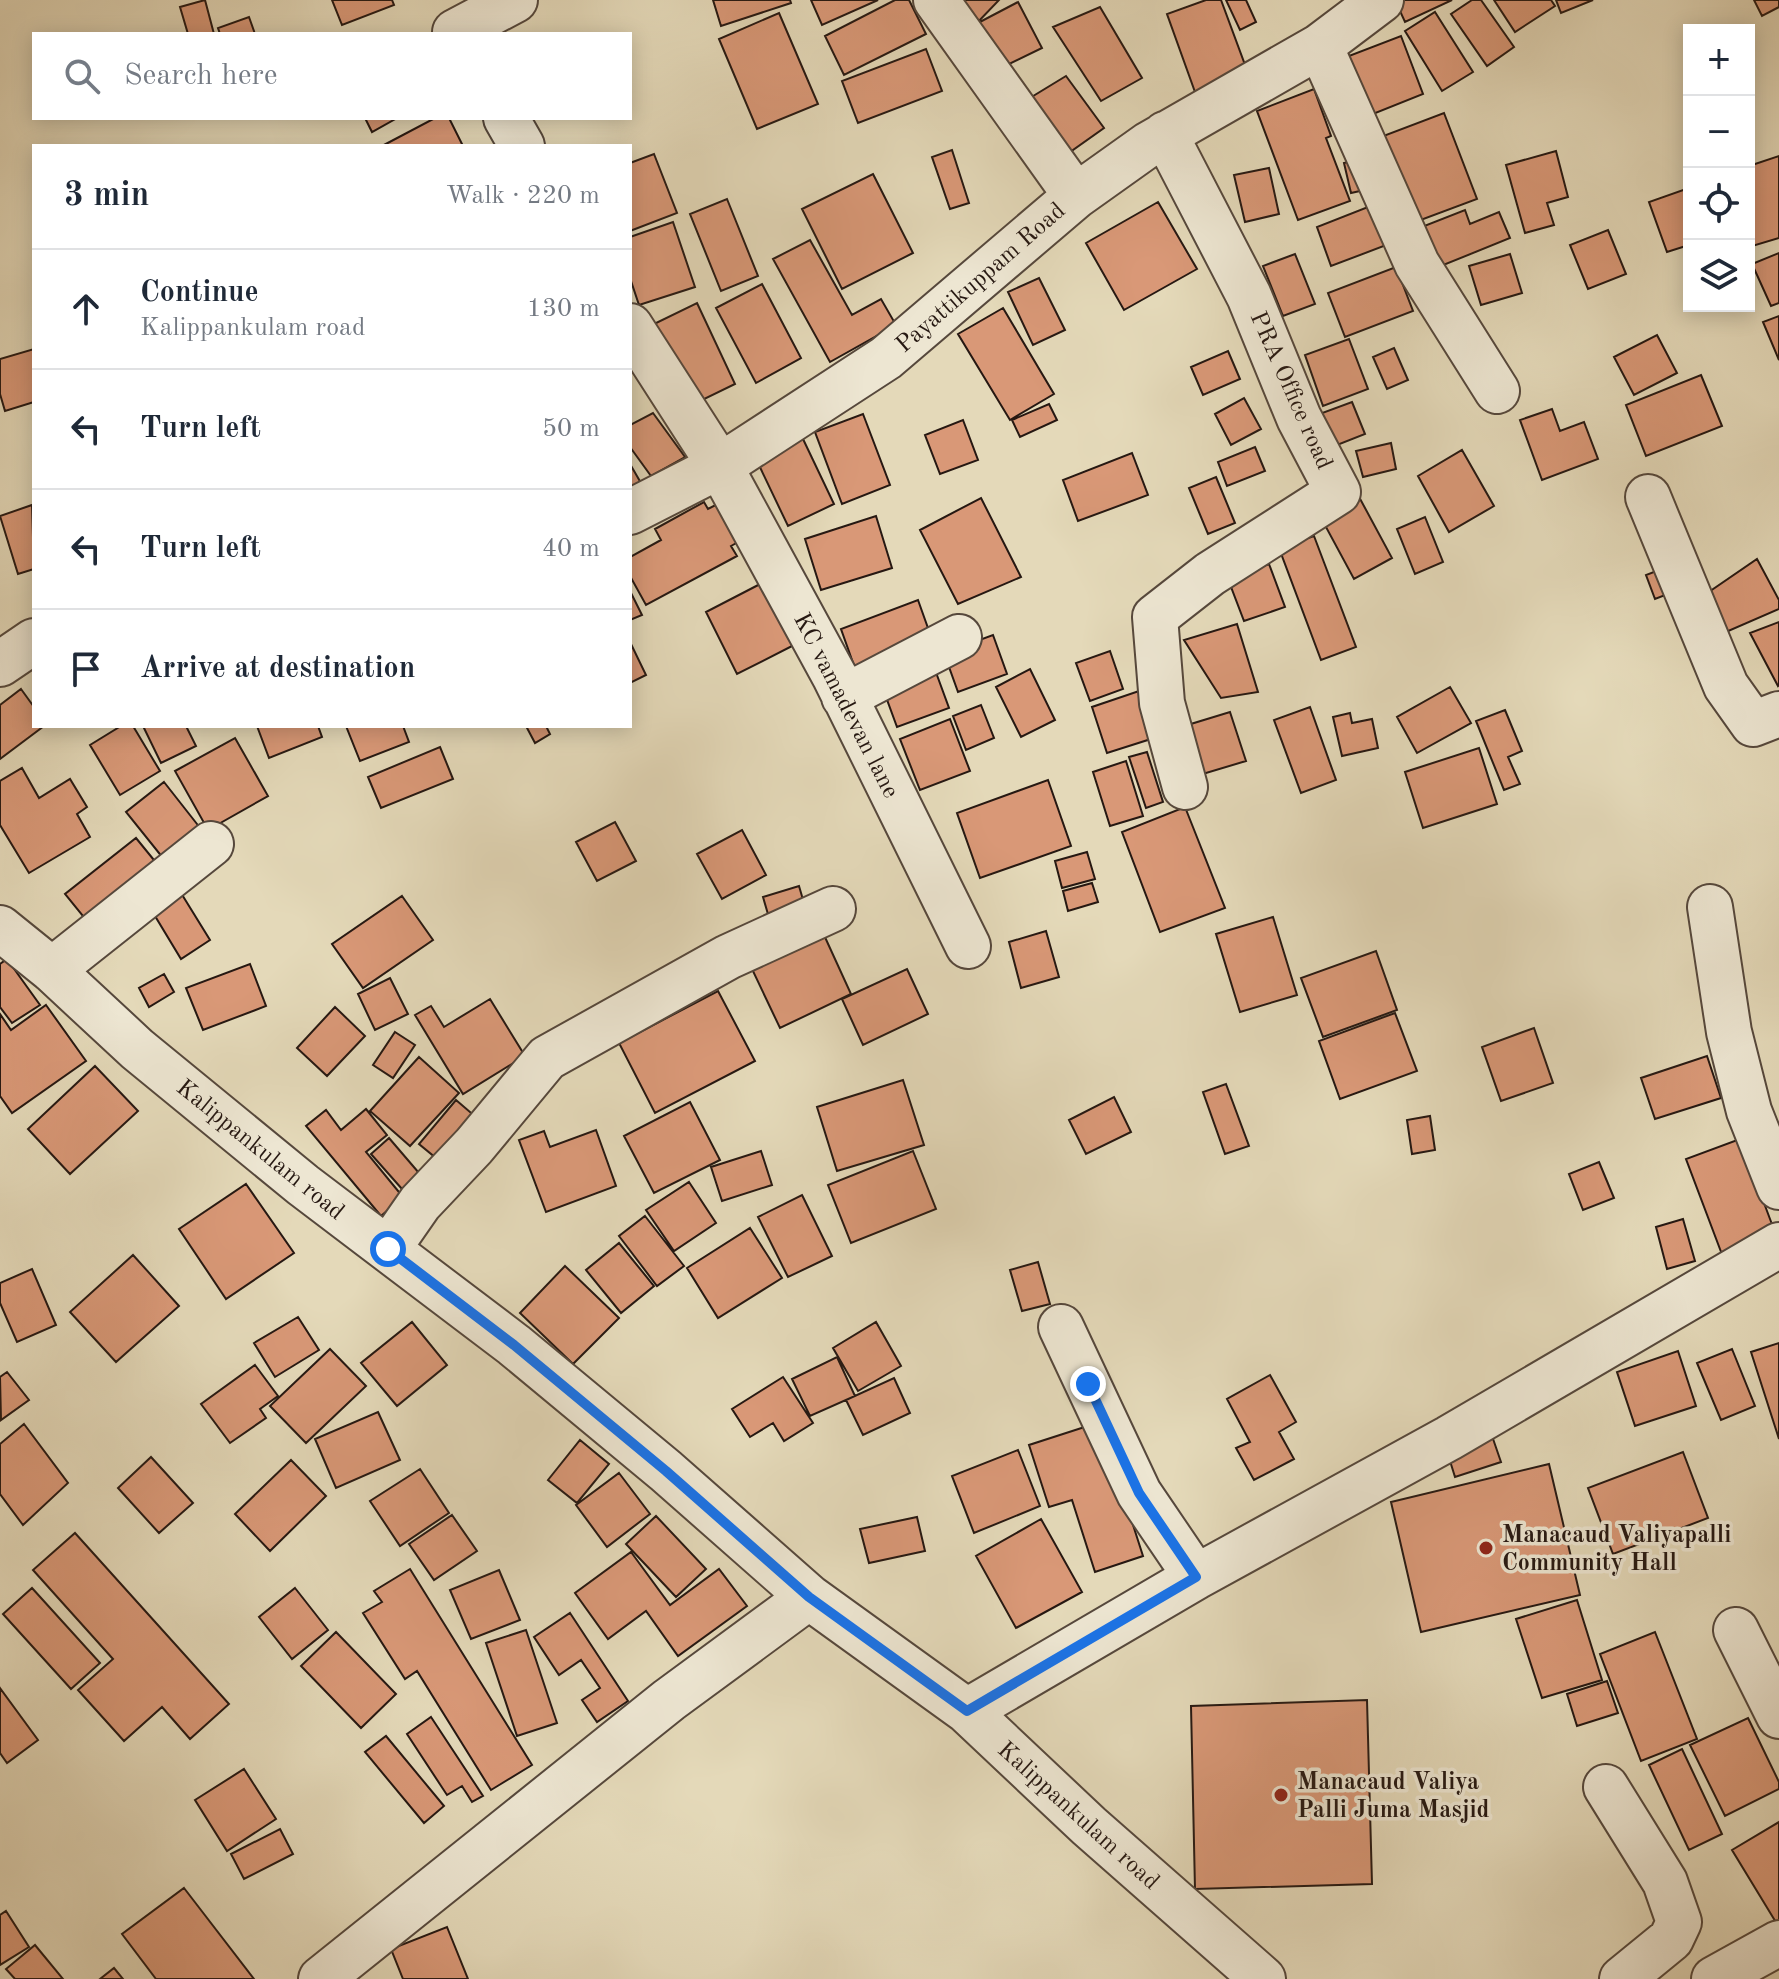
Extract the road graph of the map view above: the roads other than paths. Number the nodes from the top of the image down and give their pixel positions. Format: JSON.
{"nodes":[{"id":1,"x":515,"y":0,"type":"edge"},
{"id":2,"x":936,"y":0,"type":"edge"},
{"id":3,"x":1381,"y":0,"type":"edge"},
{"id":4,"x":454,"y":22,"type":"edge"},
{"id":5,"x":1320,"y":46,"type":"junction"},
{"id":6,"x":507,"y":120,"type":"edge"},
{"id":7,"x":1165,"y":134,"type":"junction"},
{"id":8,"x":521,"y":144,"type":"edge"},
{"id":9,"x":1076,"y":196,"type":"junction"},
{"id":10,"x":632,"y":329,"type":"edge"},
{"id":11,"x":1497,"y":391,"type":"dead end"},
{"id":12,"x":720,"y":466,"type":"junction"},
{"id":13,"x":1648,"y":497,"type":"dead end"},
{"id":14,"x":632,"y":511,"type":"edge"},
{"id":15,"x":959,"y":637,"type":"dead end"},
{"id":16,"x":32,"y":642,"type":"edge"},
{"id":17,"x":0,"y":664,"type":"edge"},
{"id":18,"x":844,"y":697,"type":"junction"},
{"id":19,"x":1779,"y":714,"type":"edge"},
{"id":20,"x":1185,"y":787,"type":"dead end"},
{"id":21,"x":211,"y":844,"type":"dead end"},
{"id":22,"x":1710,"y":907,"type":"dead end"},
{"id":23,"x":833,"y":909,"type":"dead end"},
{"id":24,"x":968,"y":946,"type":"dead end"},
{"id":25,"x":19,"y":951,"type":"edge"},
{"id":26,"x":1779,"y":1187,"type":"edge"},
{"id":27,"x":1779,"y":1245,"type":"edge"},
{"id":28,"x":388,"y":1249,"type":"junction"},
{"id":29,"x":1061,"y":1327,"type":"dead end"},
{"id":30,"x":1196,"y":1577,"type":"junction"},
{"id":31,"x":809,"y":1597,"type":"junction"},
{"id":32,"x":1736,"y":1630,"type":"dead end"},
{"id":33,"x":967,"y":1711,"type":"junction"},
{"id":34,"x":1779,"y":1716,"type":"edge"},
{"id":35,"x":1606,"y":1787,"type":"dead end"},
{"id":36,"x":1779,"y":1943,"type":"edge"},
{"id":37,"x":1645,"y":1973,"type":"edge"},
{"id":38,"x":321,"y":1979,"type":"edge"},
{"id":39,"x":1263,"y":1979,"type":"edge"},
{"id":40,"x":1714,"y":1979,"type":"edge"}],
"edges":[{"from":1,"to":4,"type":"street"},
{"from":2,"to":9,"type":"street"},
{"from":3,"to":5,"type":"street","name":"Payattikuppam Road"},
{"from":5,"to":7,"type":"street","name":"Payattikuppam Road"},
{"from":5,"to":11,"type":"street"},
{"from":6,"to":8,"type":"street"},
{"from":7,"to":9,"type":"street","name":"Payattikuppam Road"},
{"from":7,"to":20,"type":"street","name":"PRA Office road"},
{"from":9,"to":12,"type":"street","name":"Payattikuppam Road"},
{"from":10,"to":12,"type":"street"},
{"from":12,"to":14,"type":"street","name":"Payattikuppam Road"},
{"from":12,"to":18,"type":"street","name":"KC vamadevan lane"},
{"from":13,"to":19,"type":"street"},
{"from":15,"to":18,"type":"street"},
{"from":16,"to":17,"type":"street"},
{"from":18,"to":24,"type":"street","name":"KC vamadevan lane"},
{"from":21,"to":25,"type":"street"},
{"from":22,"to":26,"type":"street"},
{"from":23,"to":28,"type":"street"},
{"from":25,"to":28,"type":"street","name":"Kalippankulam road"},
{"from":27,"to":30,"type":"street"},
{"from":28,"to":31,"type":"street","name":"Kalippankulam road"},
{"from":29,"to":30,"type":"street"},
{"from":30,"to":33,"type":"street"},
{"from":31,"to":33,"type":"street","name":"Kalippankulam road"},
{"from":31,"to":38,"type":"street"},
{"from":32,"to":34,"type":"street"},
{"from":33,"to":39,"type":"street","name":"Kalippankulam road"},
{"from":35,"to":37,"type":"street"},
{"from":36,"to":40,"type":"street"}]}
